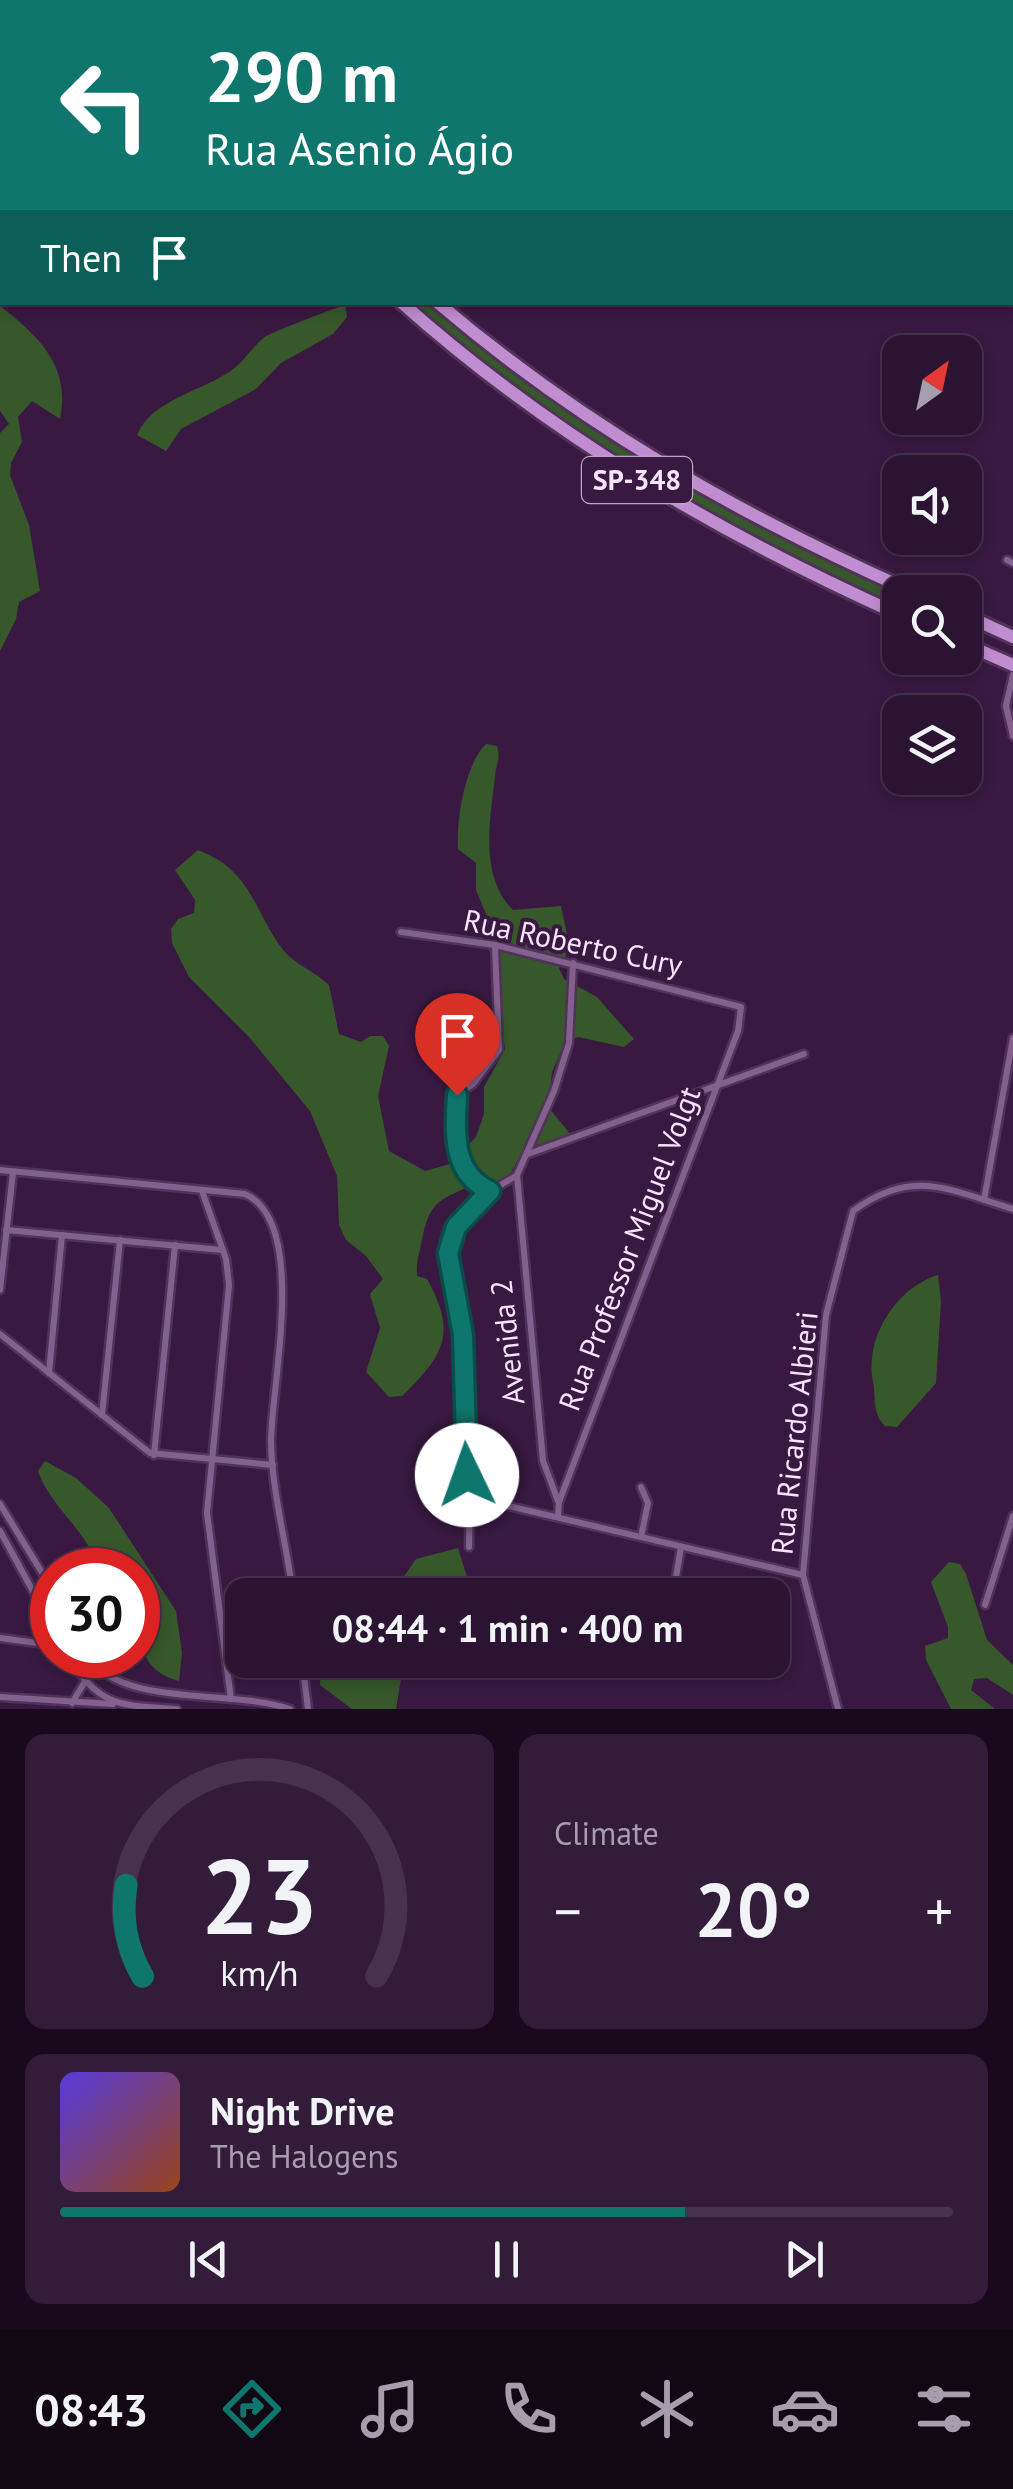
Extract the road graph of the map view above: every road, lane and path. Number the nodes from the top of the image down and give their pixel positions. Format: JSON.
{"nodes":[{"id":1,"x":405,"y":305,"type":"edge"},
{"id":2,"x":441,"y":305,"type":"edge"},
{"id":3,"x":882,"y":578,"type":"edge"},
{"id":4,"x":882,"y":606,"type":"edge"},
{"id":5,"x":982,"y":623,"type":"edge"},
{"id":6,"x":1013,"y":637,"type":"edge"},
{"id":7,"x":982,"y":652,"type":"edge"},
{"id":8,"x":1011,"y":667,"type":"edge"},
{"id":9,"x":1013,"y":736,"type":"edge"},
{"id":10,"x":401,"y":932,"type":"dead end"},
{"id":11,"x":494,"y":944,"type":"junction"},
{"id":12,"x":573,"y":963,"type":"junction"},
{"id":13,"x":734,"y":1003,"type":"joint"},
{"id":14,"x":1013,"y":1038,"type":"edge"},
{"id":15,"x":804,"y":1054,"type":"dead end"},
{"id":16,"x":715,"y":1089,"type":"junction"},
{"id":17,"x":526,"y":1155,"type":"junction"},
{"id":18,"x":0,"y":1170,"type":"edge"},
{"id":19,"x":13,"y":1172,"type":"junction"},
{"id":20,"x":518,"y":1176,"type":"junction"},
{"id":21,"x":202,"y":1191,"type":"junction"},
{"id":22,"x":490,"y":1191,"type":"junction"},
{"id":23,"x":984,"y":1200,"type":"junction"},
{"id":24,"x":1013,"y":1209,"type":"edge"},
{"id":25,"x":6,"y":1230,"type":"junction"},
{"id":26,"x":62,"y":1235,"type":"junction"},
{"id":27,"x":120,"y":1240,"type":"junction"},
{"id":28,"x":175,"y":1245,"type":"junction"},
{"id":29,"x":222,"y":1250,"type":"junction"},
{"id":30,"x":0,"y":1290,"type":"edge"},
{"id":31,"x":0,"y":1334,"type":"edge"},
{"id":32,"x":49,"y":1373,"type":"junction"},
{"id":33,"x":102,"y":1416,"type":"junction"},
{"id":34,"x":154,"y":1455,"type":"junction"},
{"id":35,"x":211,"y":1461,"type":"junction"},
{"id":36,"x":273,"y":1466,"type":"junction"},
{"id":37,"x":642,"y":1488,"type":"dead end"},
{"id":38,"x":470,"y":1497,"type":"junction"},
{"id":39,"x":559,"y":1502,"type":"junction"},
{"id":40,"x":0,"y":1504,"type":"edge"},
{"id":41,"x":558,"y":1515,"type":"junction"},
{"id":42,"x":1013,"y":1516,"type":"edge"},
{"id":43,"x":0,"y":1531,"type":"edge"},
{"id":44,"x":642,"y":1538,"type":"junction"},
{"id":45,"x":681,"y":1547,"type":"junction"},
{"id":46,"x":469,"y":1548,"type":"dead end"},
{"id":47,"x":30,"y":1552,"type":"edge"},
{"id":48,"x":804,"y":1575,"type":"junction"},
{"id":49,"x":291,"y":1578,"type":"edge"},
{"id":50,"x":676,"y":1578,"type":"edge"},
{"id":51,"x":30,"y":1585,"type":"edge"},
{"id":52,"x":984,"y":1605,"type":"dead end"},
{"id":53,"x":0,"y":1638,"type":"edge"},
{"id":54,"x":30,"y":1641,"type":"edge"},
{"id":55,"x":81,"y":1678,"type":"edge"},
{"id":56,"x":107,"y":1678,"type":"edge"},
{"id":57,"x":304,"y":1678,"type":"edge"},
{"id":58,"x":84,"y":1683,"type":"junction"},
{"id":59,"x":0,"y":1697,"type":"edge"},
{"id":60,"x":231,"y":1699,"type":"junction"},
{"id":61,"x":72,"y":1702,"type":"junction"},
{"id":62,"x":115,"y":1703,"type":"junction"},
{"id":63,"x":177,"y":1709,"type":"edge"},
{"id":64,"x":290,"y":1709,"type":"edge"},
{"id":65,"x":308,"y":1709,"type":"edge"},
{"id":66,"x":838,"y":1709,"type":"edge"}],
"edges":[{"from":1,"to":4,"type":"highway","number":"SP-348"},
{"from":2,"to":3,"type":"highway","number":"SP-348"},
{"from":5,"to":6,"type":"highway"},
{"from":7,"to":8,"type":"highway"},
{"from":8,"to":9,"type":"street"},
{"from":10,"to":11,"type":"street","name":"Rua Roberto Cury"},
{"from":11,"to":12,"type":"street","name":"Rua Roberto Cury"},
{"from":11,"to":22,"type":"street"},
{"from":12,"to":13,"type":"street","name":"Rua Roberto Cury"},
{"from":12,"to":17,"type":"street"},
{"from":13,"to":16,"type":"street","name":"Rua Professor Miguel Volgt"},
{"from":14,"to":23,"type":"street"},
{"from":15,"to":16,"type":"street"},
{"from":16,"to":17,"type":"street"},
{"from":16,"to":39,"type":"street","name":"Rua Professor Miguel Volgt"},
{"from":17,"to":20,"type":"street"},
{"from":18,"to":19,"type":"street"},
{"from":19,"to":21,"type":"street"},
{"from":19,"to":25,"type":"street"},
{"from":20,"to":22,"type":"street"},
{"from":20,"to":39,"type":"street","name":"Avenida 2"},
{"from":21,"to":29,"type":"street"},
{"from":21,"to":36,"type":"street"},
{"from":22,"to":38,"type":"street"},
{"from":23,"to":24,"type":"street","name":"Rua Ricardo Albieri"},
{"from":23,"to":48,"type":"street","name":"Rua Ricardo Albieri"},
{"from":25,"to":26,"type":"street"},
{"from":25,"to":30,"type":"street"},
{"from":26,"to":27,"type":"street"},
{"from":26,"to":32,"type":"street"},
{"from":27,"to":28,"type":"street"},
{"from":27,"to":33,"type":"street"},
{"from":28,"to":29,"type":"street"},
{"from":28,"to":34,"type":"street"},
{"from":29,"to":35,"type":"street"},
{"from":31,"to":32,"type":"street"},
{"from":32,"to":33,"type":"street"},
{"from":33,"to":34,"type":"street"},
{"from":34,"to":35,"type":"street"},
{"from":35,"to":36,"type":"street"},
{"from":35,"to":60,"type":"street"},
{"from":36,"to":49,"type":"street"},
{"from":37,"to":44,"type":"street"},
{"from":38,"to":41,"type":"street"},
{"from":38,"to":46,"type":"street"},
{"from":39,"to":41,"type":"street","name":"Rua Professor Miguel Volgt"},
{"from":40,"to":47,"type":"street"},
{"from":41,"to":44,"type":"street"},
{"from":42,"to":52,"type":"street"},
{"from":43,"to":51,"type":"street"},
{"from":44,"to":45,"type":"street"},
{"from":45,"to":48,"type":"street"},
{"from":45,"to":50,"type":"street"},
{"from":48,"to":66,"type":"street","name":"Rua Ricardo Albieri"},
{"from":53,"to":54,"type":"street"},
{"from":55,"to":58,"type":"street"},
{"from":56,"to":60,"type":"street"},
{"from":57,"to":65,"type":"street"},
{"from":58,"to":61,"type":"street"},
{"from":58,"to":62,"type":"street"},
{"from":59,"to":61,"type":"street"},
{"from":60,"to":64,"type":"street"},
{"from":61,"to":62,"type":"street"},
{"from":62,"to":63,"type":"street"}]}
